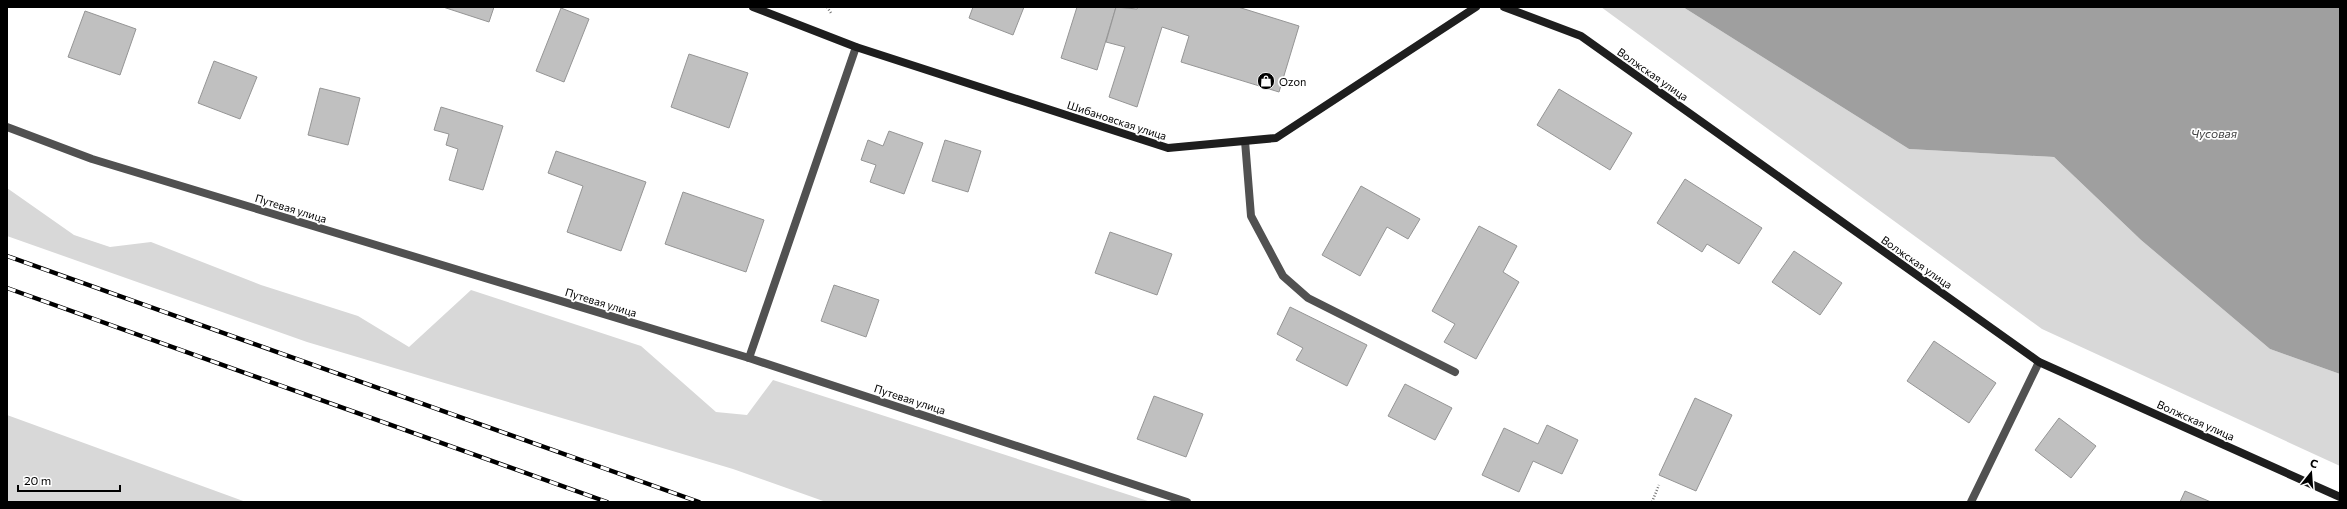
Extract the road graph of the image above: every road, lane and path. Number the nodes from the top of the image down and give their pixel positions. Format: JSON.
{"nodes":[{"id":1,"x":753,"y":7,"type":"edge"},
{"id":2,"x":1476,"y":7,"type":"edge"},
{"id":3,"x":1504,"y":7,"type":"edge"},
{"id":4,"x":856,"y":47,"type":"junction"},
{"id":5,"x":7,"y":127,"type":"edge"},
{"id":6,"x":1244,"y":141,"type":"junction"},
{"id":7,"x":749,"y":358,"type":"junction"},
{"id":8,"x":2039,"y":362,"type":"junction"},
{"id":9,"x":1455,"y":372,"type":"dead end"},
{"id":10,"x":1659,"y":485,"type":"dead end"},
{"id":11,"x":2340,"y":497,"type":"edge"},
{"id":12,"x":1187,"y":502,"type":"edge"},
{"id":13,"x":1652,"y":502,"type":"edge"},
{"id":14,"x":1971,"y":502,"type":"edge"}],
"edges":[{"from":1,"to":4,"type":"street","name":"Шибановская улица"},
{"from":2,"to":6,"type":"street","name":"Шибановская улица"},
{"from":3,"to":8,"type":"street","name":"Волжская улица"},
{"from":4,"to":6,"type":"street","name":"Шибановская улица"},
{"from":4,"to":7,"type":"street"},
{"from":5,"to":7,"type":"street","name":"Путевая улица"},
{"from":6,"to":9,"type":"street"},
{"from":7,"to":12,"type":"street","name":"Путевая улица"},
{"from":8,"to":11,"type":"street","name":"Волжская улица"},
{"from":8,"to":14,"type":"street"},
{"from":10,"to":13,"type":"path"}]}
